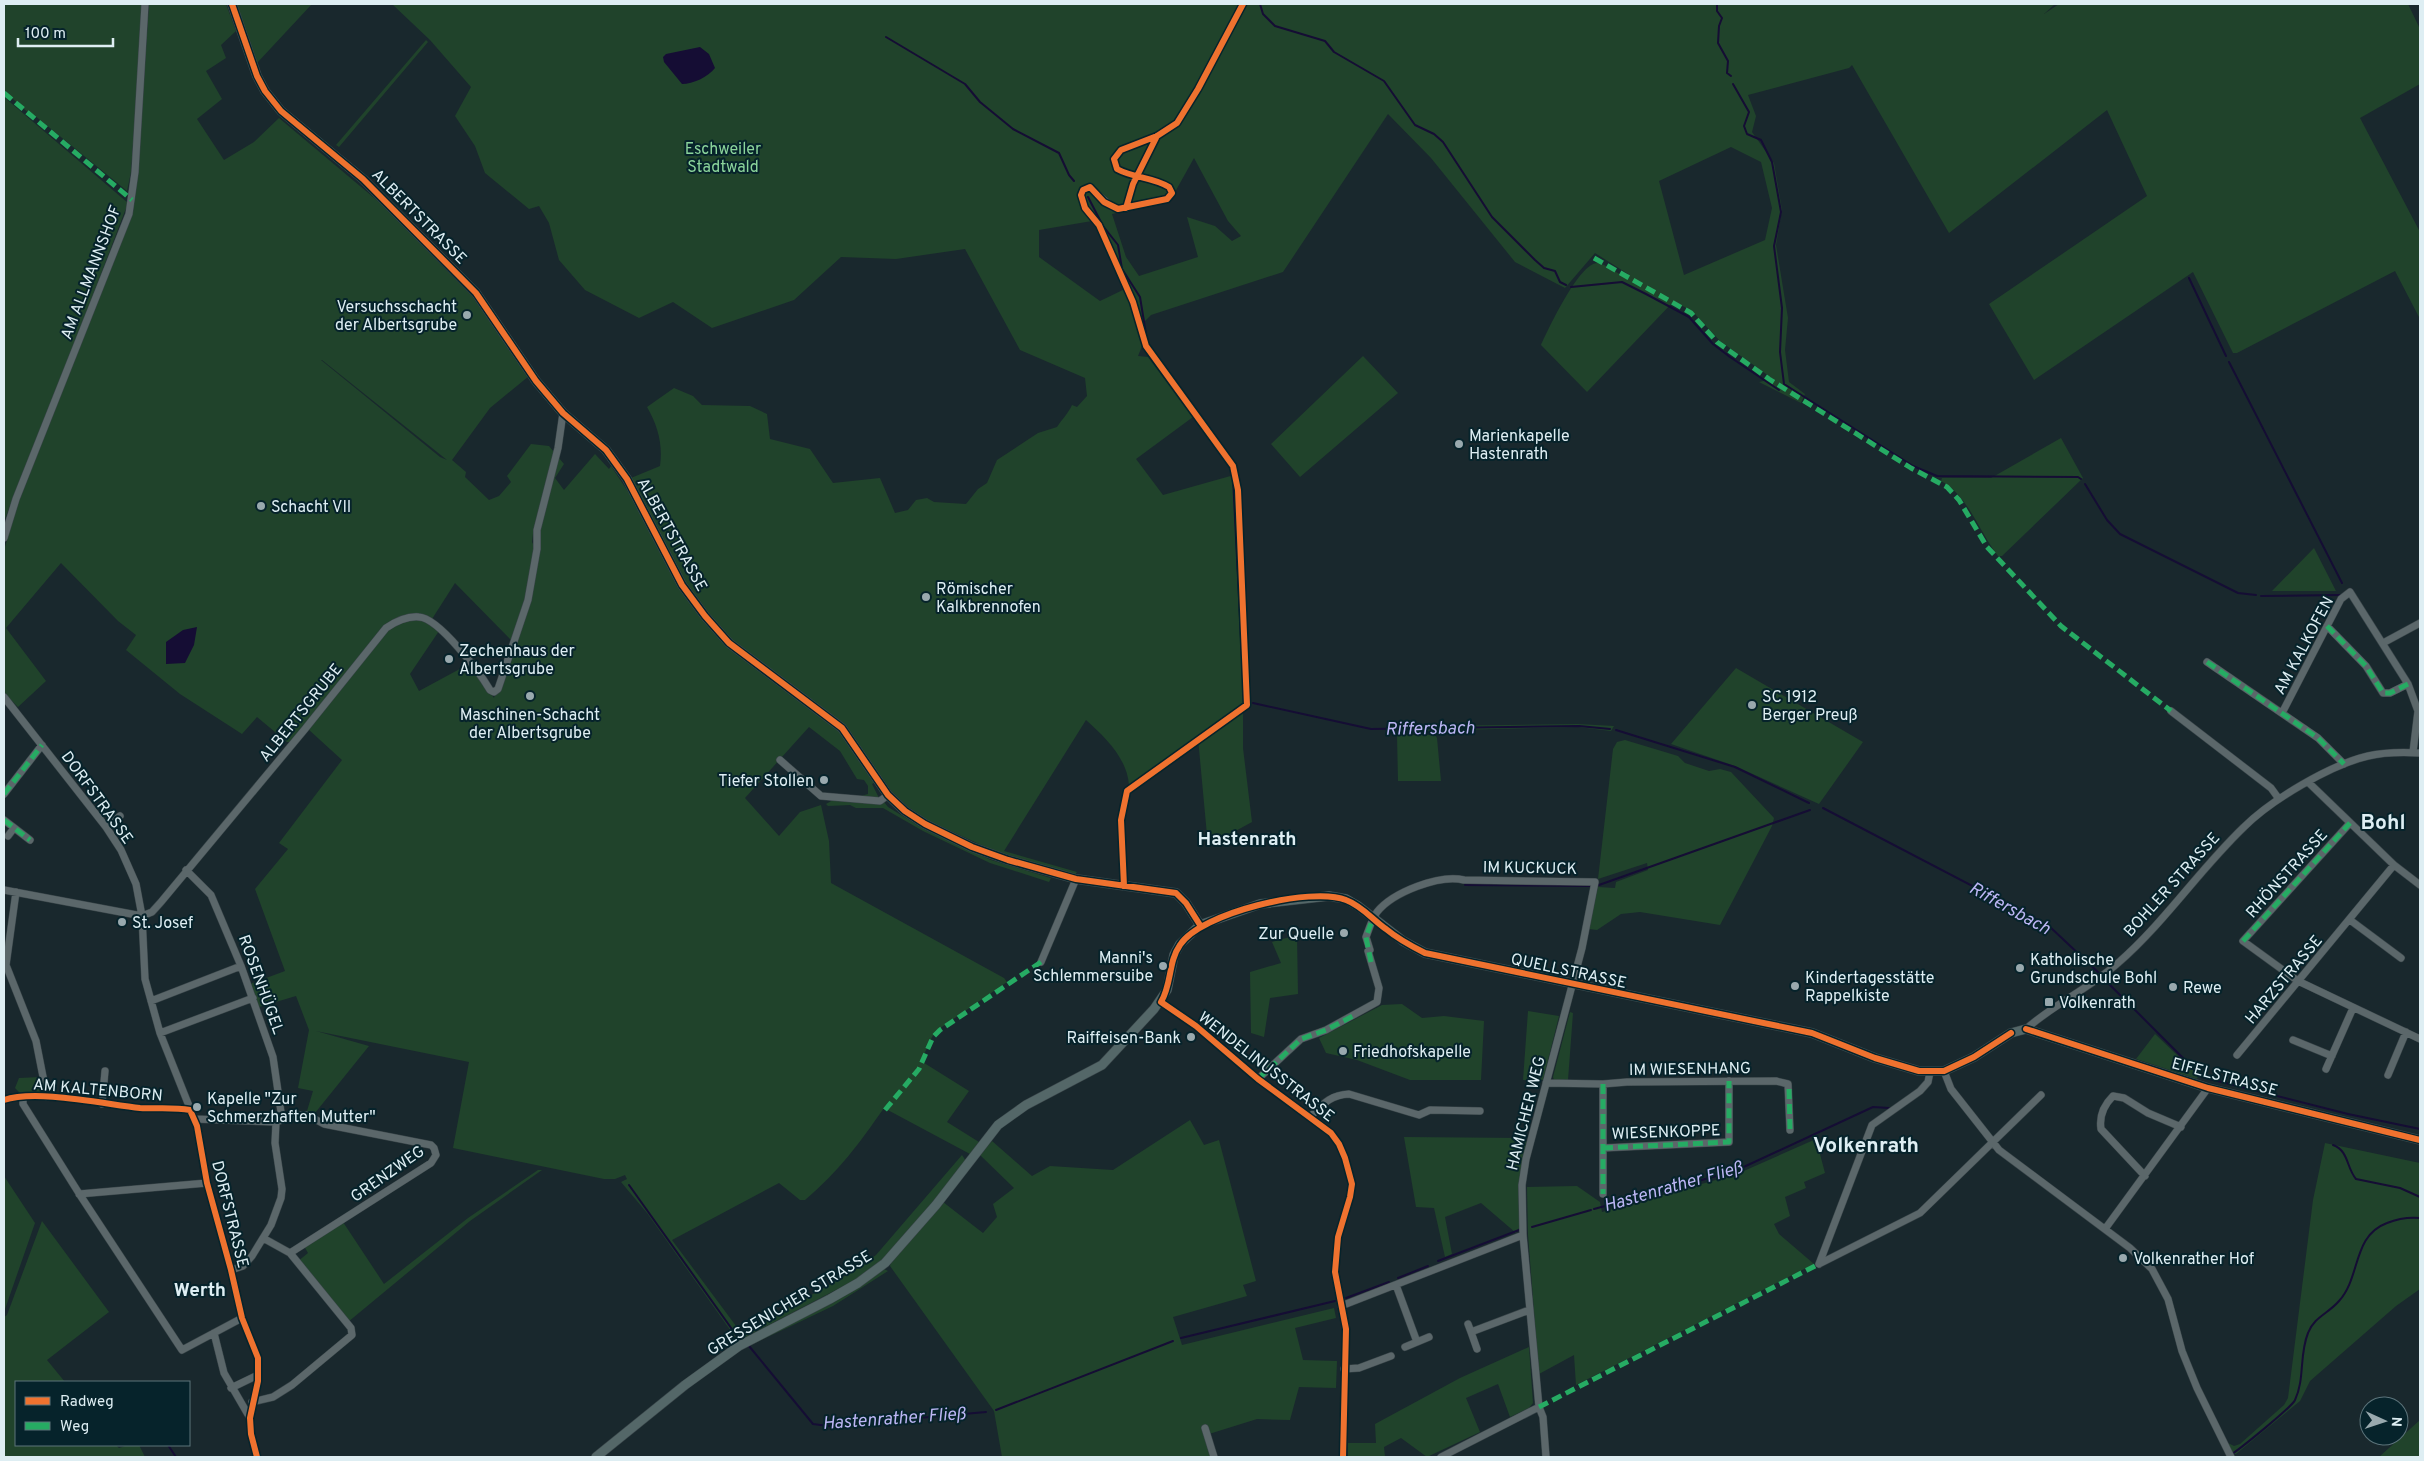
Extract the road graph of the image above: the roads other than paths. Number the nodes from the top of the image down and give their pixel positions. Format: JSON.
{"nodes":[{"id":1,"x":145,"y":4,"type":"edge"},
{"id":2,"x":232,"y":4,"type":"edge"},
{"id":3,"x":1243,"y":4,"type":"edge"},
{"id":4,"x":1157,"y":136,"type":"junction"},
{"id":5,"x":1136,"y":176,"type":"junction"},
{"id":6,"x":1098,"y":195,"type":"dead end"},
{"id":7,"x":1126,"y":208,"type":"junction"},
{"id":8,"x":563,"y":414,"type":"junction"},
{"id":9,"x":4,"y":538,"type":"edge"},
{"id":10,"x":2420,"y":623,"type":"edge"},
{"id":11,"x":2327,"y":626,"type":"junction"},
{"id":12,"x":2383,"y":643,"type":"junction"},
{"id":13,"x":2208,"y":662,"type":"dead end"},
{"id":14,"x":2408,"y":684,"type":"junction"},
{"id":15,"x":4,"y":697,"type":"edge"},
{"id":16,"x":2419,"y":710,"type":"edge"},
{"id":17,"x":2171,"y":711,"type":"dead end"},
{"id":18,"x":2282,"y":713,"type":"junction"},
{"id":19,"x":42,"y":745,"type":"junction"},
{"id":20,"x":2417,"y":753,"type":"edge"},
{"id":21,"x":780,"y":760,"type":"dead end"},
{"id":22,"x":2344,"y":764,"type":"junction"},
{"id":23,"x":2308,"y":782,"type":"junction"},
{"id":24,"x":4,"y":794,"type":"edge"},
{"id":25,"x":888,"y":795,"type":"junction"},
{"id":26,"x":2279,"y":799,"type":"junction"},
{"id":27,"x":120,"y":816,"type":"dead end"},
{"id":28,"x":4,"y":820,"type":"edge"},
{"id":29,"x":2350,"y":823,"type":"junction"},
{"id":30,"x":106,"y":827,"type":"junction"},
{"id":31,"x":14,"y":828,"type":"junction"},
{"id":32,"x":8,"y":836,"type":"dead end"},
{"id":33,"x":30,"y":840,"type":"dead end"},
{"id":34,"x":2394,"y":865,"type":"junction"},
{"id":35,"x":186,"y":870,"type":"junction"},
{"id":36,"x":1076,"y":879,"type":"junction"},
{"id":37,"x":2420,"y":885,"type":"edge"},
{"id":38,"x":4,"y":890,"type":"edge"},
{"id":39,"x":16,"y":892,"type":"junction"},
{"id":40,"x":142,"y":916,"type":"junction"},
{"id":41,"x":1373,"y":918,"type":"junction"},
{"id":42,"x":2350,"y":920,"type":"junction"},
{"id":43,"x":1200,"y":925,"type":"junction"},
{"id":44,"x":2401,"y":958,"type":"dead end"},
{"id":45,"x":1041,"y":962,"type":"dead end"},
{"id":46,"x":241,"y":966,"type":"junction"},
{"id":47,"x":2298,"y":981,"type":"junction"},
{"id":48,"x":1572,"y":985,"type":"junction"},
{"id":49,"x":253,"y":998,"type":"junction"},
{"id":50,"x":151,"y":1001,"type":"junction"},
{"id":51,"x":1160,"y":1002,"type":"junction"},
{"id":52,"x":2352,"y":1008,"type":"junction"},
{"id":53,"x":2026,"y":1029,"type":"junction"},
{"id":54,"x":2406,"y":1032,"type":"junction"},
{"id":55,"x":160,"y":1033,"type":"junction"},
{"id":56,"x":2420,"y":1039,"type":"edge"},
{"id":57,"x":2293,"y":1040,"type":"dead end"},
{"id":58,"x":2237,"y":1055,"type":"dead end"},
{"id":59,"x":2332,"y":1056,"type":"junction"},
{"id":60,"x":2326,"y":1069,"type":"dead end"},
{"id":61,"x":105,"y":1071,"type":"dead end"},
{"id":62,"x":1944,"y":1071,"type":"junction"},
{"id":63,"x":1930,"y":1072,"type":"junction"},
{"id":64,"x":2388,"y":1076,"type":"dead end"},
{"id":65,"x":1258,"y":1079,"type":"junction"},
{"id":66,"x":1729,"y":1081,"type":"junction"},
{"id":67,"x":1546,"y":1083,"type":"junction"},
{"id":68,"x":1603,"y":1084,"type":"junction"},
{"id":69,"x":2208,"y":1088,"type":"junction"},
{"id":70,"x":2041,"y":1095,"type":"dead end"},
{"id":71,"x":23,"y":1096,"type":"junction"},
{"id":72,"x":47,"y":1097,"type":"junction"},
{"id":73,"x":4,"y":1100,"type":"edge"},
{"id":74,"x":102,"y":1104,"type":"junction"},
{"id":75,"x":190,"y":1110,"type":"junction"},
{"id":76,"x":1480,"y":1111,"type":"dead end"},
{"id":77,"x":1310,"y":1117,"type":"junction"},
{"id":78,"x":194,"y":1119,"type":"junction"},
{"id":79,"x":279,"y":1121,"type":"junction"},
{"id":80,"x":2181,"y":1127,"type":"junction"},
{"id":81,"x":1790,"y":1130,"type":"dead end"},
{"id":82,"x":2420,"y":1140,"type":"edge"},
{"id":83,"x":1993,"y":1144,"type":"junction"},
{"id":84,"x":1604,"y":1148,"type":"junction"},
{"id":85,"x":2144,"y":1176,"type":"junction"},
{"id":86,"x":207,"y":1183,"type":"junction"},
{"id":87,"x":79,"y":1194,"type":"junction"},
{"id":88,"x":1603,"y":1194,"type":"dead end"},
{"id":89,"x":2106,"y":1229,"type":"junction"},
{"id":90,"x":1523,"y":1235,"type":"junction"},
{"id":91,"x":263,"y":1238,"type":"junction"},
{"id":92,"x":290,"y":1253,"type":"junction"},
{"id":93,"x":231,"y":1270,"type":"junction"},
{"id":94,"x":1396,"y":1286,"type":"junction"},
{"id":95,"x":1341,"y":1306,"type":"junction"},
{"id":96,"x":1529,"y":1310,"type":"junction"},
{"id":97,"x":242,"y":1318,"type":"junction"},
{"id":98,"x":1468,"y":1324,"type":"dead end"},
{"id":99,"x":1471,"y":1332,"type":"junction"},
{"id":100,"x":214,"y":1333,"type":"junction"},
{"id":101,"x":1429,"y":1337,"type":"dead end"},
{"id":102,"x":1416,"y":1342,"type":"junction"},
{"id":103,"x":1405,"y":1347,"type":"dead end"},
{"id":104,"x":1477,"y":1349,"type":"dead end"},
{"id":105,"x":1391,"y":1356,"type":"dead end"},
{"id":106,"x":1344,"y":1369,"type":"junction"},
{"id":107,"x":258,"y":1375,"type":"junction"},
{"id":108,"x":231,"y":1388,"type":"junction"},
{"id":109,"x":252,"y":1402,"type":"junction"},
{"id":110,"x":1539,"y":1407,"type":"junction"},
{"id":111,"x":250,"y":1418,"type":"junction"},
{"id":112,"x":1205,"y":1428,"type":"dead end"},
{"id":113,"x":2230,"y":1455,"type":"edge"},
{"id":114,"x":257,"y":1457,"type":"edge"},
{"id":115,"x":596,"y":1457,"type":"edge"},
{"id":116,"x":1214,"y":1457,"type":"edge"},
{"id":117,"x":1344,"y":1457,"type":"edge"},
{"id":118,"x":1441,"y":1457,"type":"edge"},
{"id":119,"x":1546,"y":1457,"type":"edge"}],
"edges":[{"from":1,"to":9,"type":"street","name":"AM ALLMANNSHOF"},
{"from":2,"to":8,"type":"main road","name":"ALBERTSTRASSE"},
{"from":3,"to":4,"type":"street"},
{"from":4,"to":5,"type":"street"},
{"from":4,"to":5,"type":"street"},
{"from":5,"to":7,"type":"street"},
{"from":5,"to":7,"type":"street"},
{"from":6,"to":7,"type":"street"},
{"from":8,"to":25,"type":"main road","name":"ALBERTSTRASSE"},
{"from":8,"to":35,"type":"street","name":"ALBERTSGRUBE"},
{"from":10,"to":12,"type":"street"},
{"from":11,"to":12,"type":"street","name":"AM KALKOFEN"},
{"from":11,"to":14,"type":"street"},
{"from":11,"to":18,"type":"street","name":"AM KALKOFEN"},
{"from":12,"to":14,"type":"street"},
{"from":13,"to":18,"type":"street","name":"AM KALKOFEN"},
{"from":14,"to":16,"type":"street"},
{"from":15,"to":19,"type":"street","name":"DORFSTRASSE"},
{"from":16,"to":20,"type":"street"},
{"from":17,"to":26,"type":"street"},
{"from":18,"to":22,"type":"street","name":"AM KALKOFEN"},
{"from":19,"to":24,"type":"street"},
{"from":19,"to":30,"type":"street","name":"DORFSTRASSE"},
{"from":20,"to":22,"type":"street","name":"BOHLER STRASSE"},
{"from":21,"to":25,"type":"street"},
{"from":22,"to":23,"type":"street","name":"BOHLER STRASSE"},
{"from":23,"to":26,"type":"street","name":"BOHLER STRASSE"},
{"from":23,"to":29,"type":"street"},
{"from":25,"to":36,"type":"main road","name":"ALBERTSTRASSE"},
{"from":26,"to":53,"type":"street","name":"BOHLER STRASSE"},
{"from":27,"to":30,"type":"street"},
{"from":28,"to":31,"type":"street"},
{"from":29,"to":34,"type":"street"},
{"from":29,"to":47,"type":"street","name":"RHÖNSTRASSE"},
{"from":30,"to":40,"type":"street","name":"DORFSTRASSE"},
{"from":31,"to":32,"type":"street"},
{"from":31,"to":33,"type":"street"},
{"from":34,"to":37,"type":"street"},
{"from":34,"to":42,"type":"street","name":"HARZSTRASSE"},
{"from":35,"to":40,"type":"street","name":"ALBERTSGRUBE"},
{"from":35,"to":46,"type":"street","name":"ROSENHÜGEL"},
{"from":36,"to":43,"type":"main road","name":"ALBERTSTRASSE"},
{"from":36,"to":45,"type":"street"},
{"from":38,"to":39,"type":"street"},
{"from":39,"to":40,"type":"street"},
{"from":39,"to":72,"type":"street"},
{"from":40,"to":50,"type":"street","name":"DORFSTRASSE"},
{"from":41,"to":43,"type":"main road","name":"QUELLSTRASSE"},
{"from":41,"to":48,"type":"main road","name":"QUELLSTRASSE"},
{"from":41,"to":48,"type":"street","name":"IM KUCKUCK"},
{"from":41,"to":65,"type":"street"},
{"from":42,"to":44,"type":"street"},
{"from":42,"to":47,"type":"street","name":"HARZSTRASSE"},
{"from":43,"to":51,"type":"main road","name":"GRESSENICHER STRASSE"},
{"from":46,"to":49,"type":"street","name":"ROSENHÜGEL"},
{"from":46,"to":50,"type":"street"},
{"from":47,"to":52,"type":"street"},
{"from":47,"to":58,"type":"street","name":"HARZSTRASSE"},
{"from":48,"to":63,"type":"main road","name":"QUELLSTRASSE"},
{"from":48,"to":67,"type":"street","name":"HAMICHER WEG"},
{"from":49,"to":55,"type":"street"},
{"from":49,"to":79,"type":"street","name":"ROSENHÜGEL"},
{"from":50,"to":55,"type":"street","name":"DORFSTRASSE"},
{"from":51,"to":65,"type":"street","name":"WENDELINUSSTRASSE"},
{"from":51,"to":115,"type":"main road","name":"GRESSENICHER STRASSE"},
{"from":52,"to":54,"type":"street"},
{"from":52,"to":59,"type":"street"},
{"from":53,"to":62,"type":"main road","name":"BOHLER STRASSE"},
{"from":53,"to":69,"type":"main road","name":"EIFELSTRASSE"},
{"from":54,"to":56,"type":"street"},
{"from":54,"to":64,"type":"street"},
{"from":55,"to":75,"type":"street","name":"DORFSTRASSE"},
{"from":57,"to":59,"type":"street"},
{"from":59,"to":60,"type":"street"},
{"from":61,"to":74,"type":"street","name":"AM KALTENBORN"},
{"from":62,"to":63,"type":"main road","name":"QUELLSTRASSE"},
{"from":62,"to":83,"type":"street"},
{"from":63,"to":83,"type":"street"},
{"from":65,"to":77,"type":"street","name":"WENDELINUSSTRASSE"},
{"from":66,"to":68,"type":"street","name":"IM WIESENHANG"},
{"from":66,"to":81,"type":"street","name":"IM WIESENHANG"},
{"from":66,"to":84,"type":"street","name":"WIESENKOPPE"},
{"from":67,"to":68,"type":"street","name":"IM WIESENHANG"},
{"from":67,"to":90,"type":"street","name":"HAMICHER WEG"},
{"from":68,"to":84,"type":"street","name":"WIESENKOPPE"},
{"from":69,"to":80,"type":"street"},
{"from":69,"to":82,"type":"main road","name":"EIFELSTRASSE"},
{"from":70,"to":83,"type":"street"},
{"from":71,"to":72,"type":"street","name":"AM KALTENBORN"},
{"from":71,"to":73,"type":"street","name":"AM KALTENBORN"},
{"from":71,"to":87,"type":"street","name":"AM KALTENBORN"},
{"from":72,"to":74,"type":"street","name":"AM KALTENBORN"},
{"from":74,"to":75,"type":"street","name":"AM KALTENBORN"},
{"from":75,"to":78,"type":"street","name":"DORFSTRASSE"},
{"from":76,"to":77,"type":"street"},
{"from":77,"to":95,"type":"street","name":"WENDELINUSSTRASSE"},
{"from":78,"to":79,"type":"street","name":"GRENZWEG"},
{"from":78,"to":86,"type":"street","name":"DORFSTRASSE"},
{"from":79,"to":91,"type":"street","name":"ROSENHÜGEL"},
{"from":79,"to":92,"type":"street","name":"GRENZWEG"},
{"from":80,"to":85,"type":"street"},
{"from":80,"to":85,"type":"street"},
{"from":83,"to":89,"type":"street"},
{"from":84,"to":88,"type":"street","name":"WIESENKOPPE"},
{"from":85,"to":89,"type":"street"},
{"from":86,"to":87,"type":"street"},
{"from":86,"to":93,"type":"street","name":"DORFSTRASSE"},
{"from":87,"to":100,"type":"street","name":"AM KALTENBORN"},
{"from":89,"to":113,"type":"street"},
{"from":90,"to":94,"type":"street"},
{"from":90,"to":96,"type":"street","name":"HAMICHER WEG"},
{"from":91,"to":92,"type":"street"},
{"from":91,"to":93,"type":"street","name":"ROSENHÜGEL"},
{"from":92,"to":109,"type":"street"},
{"from":93,"to":97,"type":"street","name":"DORFSTRASSE"},
{"from":94,"to":95,"type":"street"},
{"from":94,"to":102,"type":"street"},
{"from":95,"to":106,"type":"street","name":"WENDELINUSSTRASSE"},
{"from":96,"to":99,"type":"street"},
{"from":96,"to":110,"type":"street","name":"HAMICHER WEG"},
{"from":97,"to":100,"type":"street"},
{"from":97,"to":107,"type":"street","name":"DORFSTRASSE"},
{"from":98,"to":99,"type":"street"},
{"from":99,"to":104,"type":"street"},
{"from":100,"to":108,"type":"street"},
{"from":101,"to":102,"type":"street"},
{"from":102,"to":103,"type":"street"},
{"from":105,"to":106,"type":"street"},
{"from":106,"to":117,"type":"street","name":"WENDELINUSSTRASSE"},
{"from":107,"to":108,"type":"street"},
{"from":107,"to":109,"type":"street","name":"DORFSTRASSE"},
{"from":108,"to":111,"type":"street"},
{"from":109,"to":111,"type":"street","name":"DORFSTRASSE"},
{"from":110,"to":118,"type":"street"},
{"from":110,"to":119,"type":"street","name":"HAMICHER WEG"},
{"from":111,"to":114,"type":"street"},
{"from":112,"to":116,"type":"street"}]}
